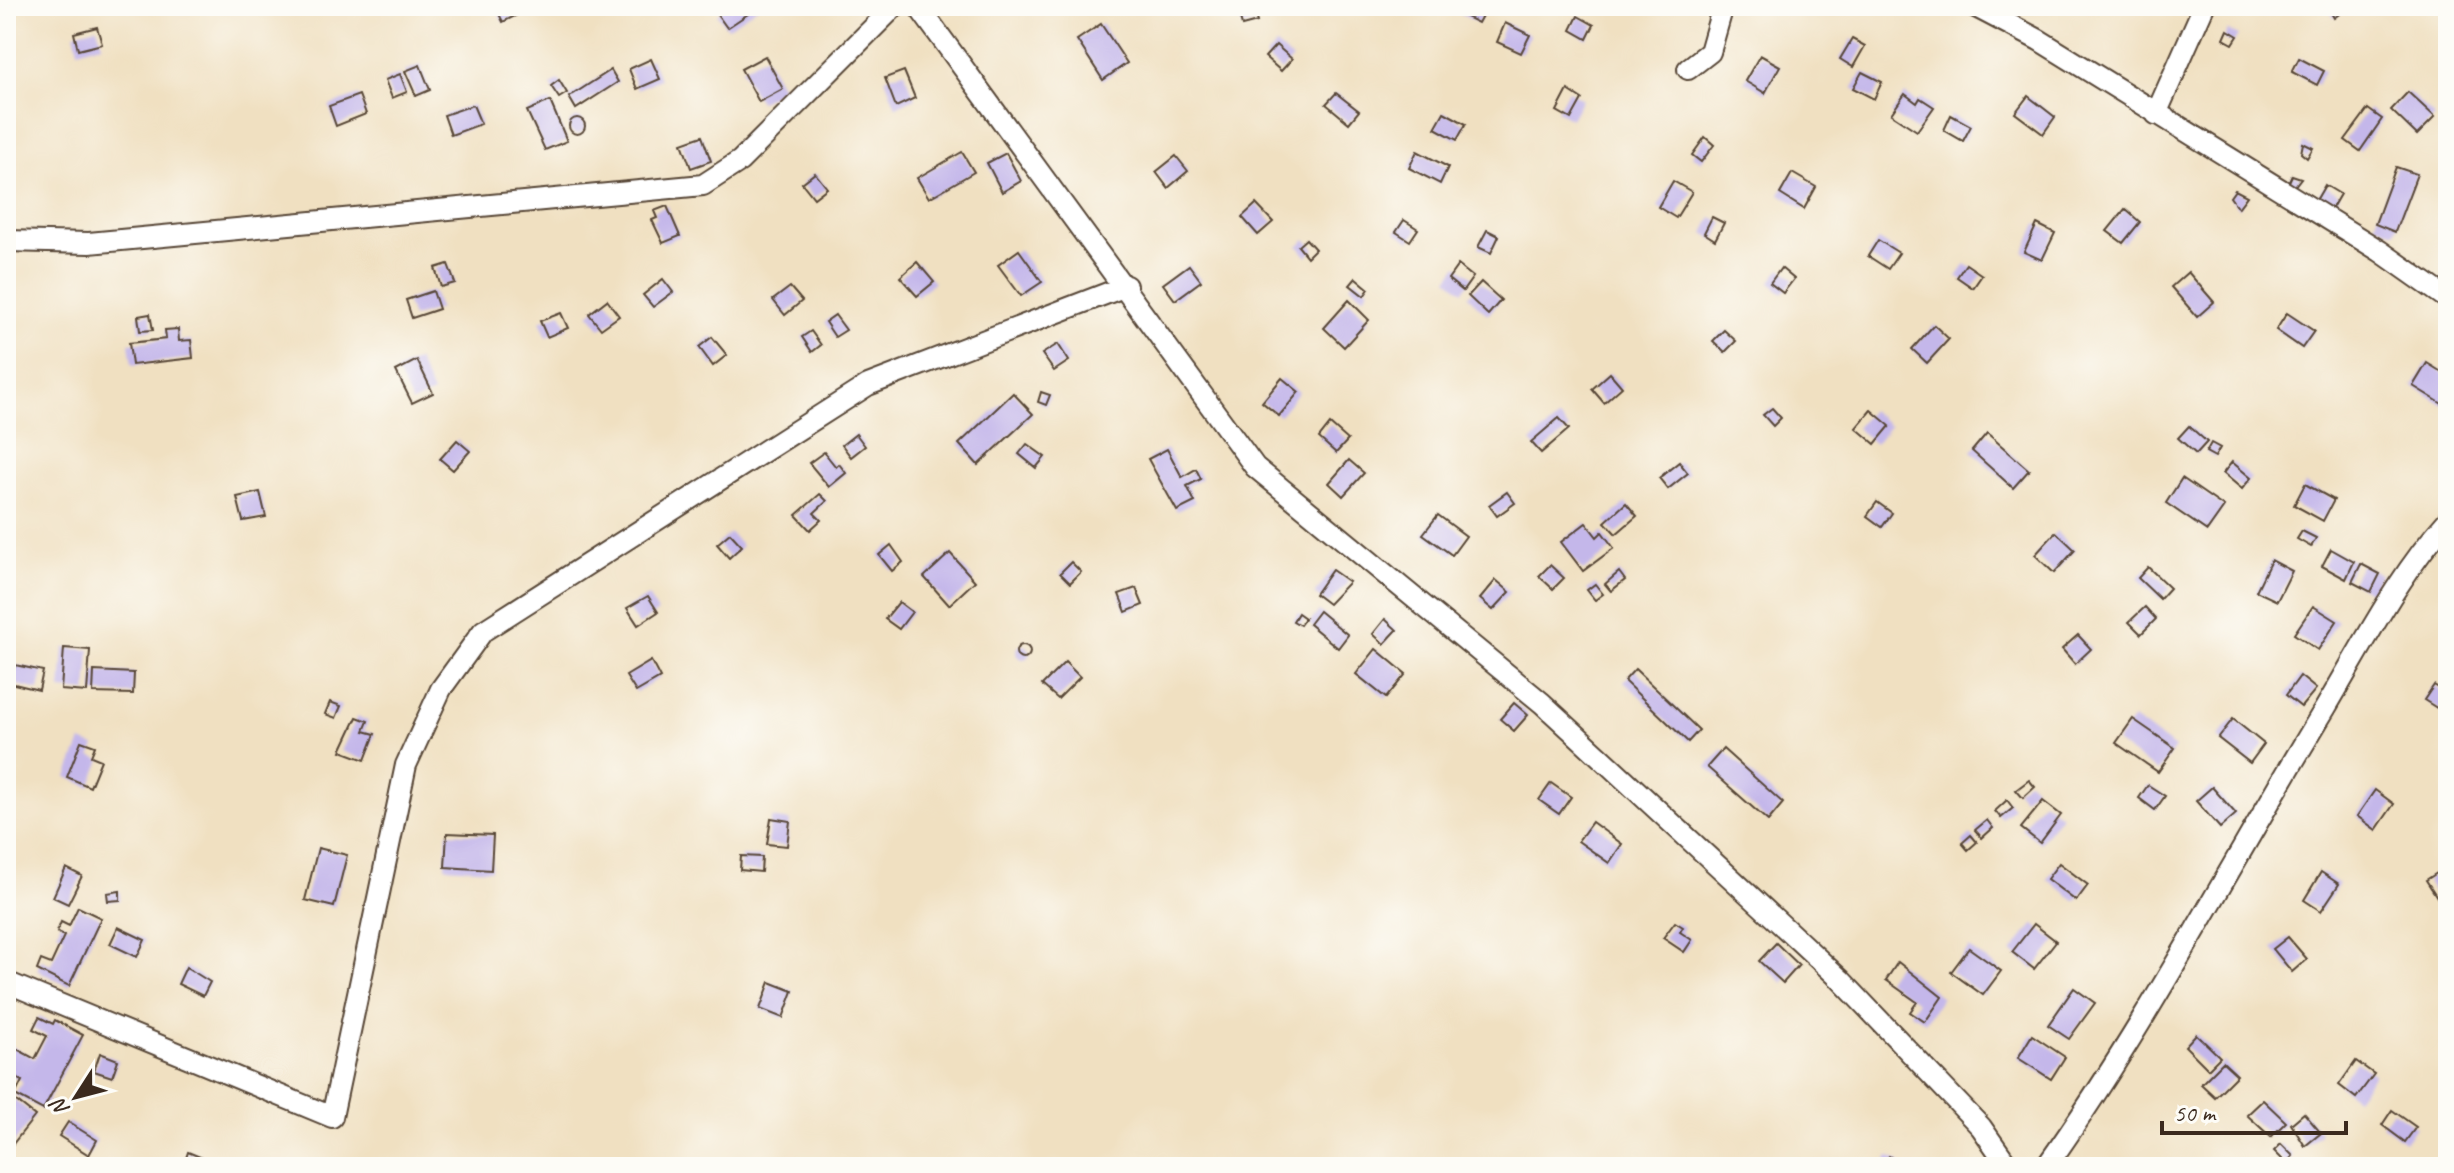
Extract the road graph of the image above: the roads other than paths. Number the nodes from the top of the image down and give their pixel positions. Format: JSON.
{"nodes":[{"id":1,"x":895,"y":6,"type":"edge"},
{"id":2,"x":918,"y":6,"type":"edge"},
{"id":3,"x":1723,"y":6,"type":"edge"},
{"id":4,"x":1974,"y":6,"type":"edge"},
{"id":5,"x":2204,"y":6,"type":"edge"},
{"id":6,"x":1688,"y":69,"type":"dead end"},
{"id":7,"x":2156,"y":114,"type":"junction"},
{"id":8,"x":6,"y":241,"type":"edge"},
{"id":9,"x":1126,"y":286,"type":"junction"},
{"id":10,"x":2448,"y":299,"type":"edge"},
{"id":11,"x":2448,"y":520,"type":"edge"},
{"id":12,"x":6,"y":982,"type":"edge"},
{"id":13,"x":2009,"y":1167,"type":"edge"},
{"id":14,"x":2046,"y":1167,"type":"edge"}],
"edges":[{"from":1,"to":8,"type":"street"},
{"from":2,"to":9,"type":"street"},
{"from":3,"to":6,"type":"street"},
{"from":4,"to":7,"type":"street"},
{"from":5,"to":7,"type":"street"},
{"from":7,"to":10,"type":"street"},
{"from":9,"to":12,"type":"street"},
{"from":9,"to":13,"type":"street"},
{"from":11,"to":14,"type":"street"}]}
